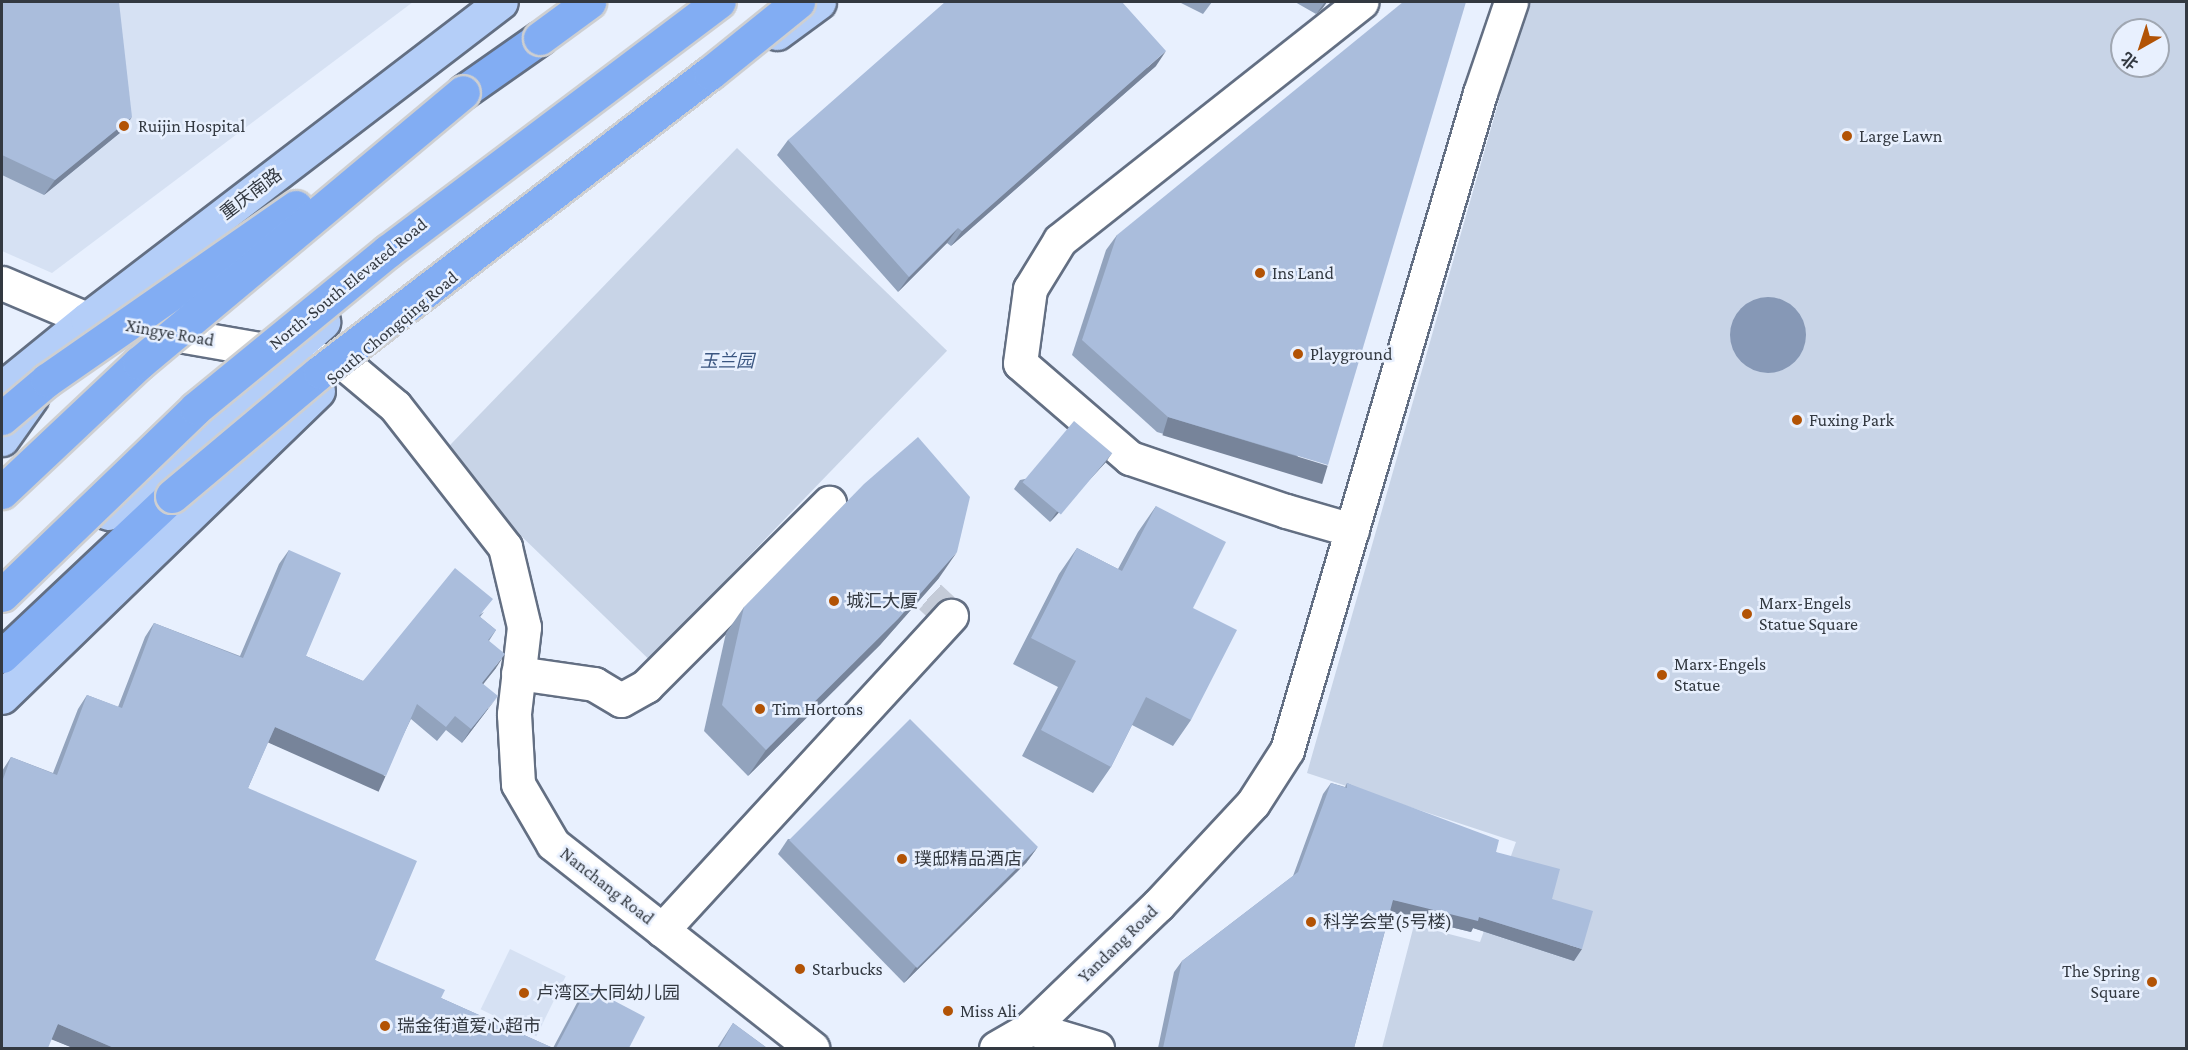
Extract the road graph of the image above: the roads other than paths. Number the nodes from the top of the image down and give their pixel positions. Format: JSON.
{"nodes":[{"id":1,"x":501,"y":2,"type":"edge"},
{"id":2,"x":590,"y":2,"type":"edge"},
{"id":3,"x":719,"y":2,"type":"edge"},
{"id":4,"x":734,"y":2,"type":"edge"},
{"id":5,"x":798,"y":2,"type":"edge"},
{"id":6,"x":819,"y":2,"type":"edge"},
{"id":7,"x":1361,"y":2,"type":"edge"},
{"id":8,"x":1511,"y":2,"type":"edge"},
{"id":9,"x":463,"y":92,"type":"junction"},
{"id":10,"x":2,"y":283,"type":"edge"},
{"id":11,"x":87,"y":319,"type":"junction"},
{"id":12,"x":288,"y":354,"type":"junction"},
{"id":13,"x":345,"y":364,"type":"junction"},
{"id":14,"x":2,"y":388,"type":"edge"},
{"id":15,"x":2,"y":418,"type":"edge"},
{"id":16,"x":2,"y":439,"type":"edge"},
{"id":17,"x":2,"y":492,"type":"edge"},
{"id":18,"x":829,"y":503,"type":"dead end"},
{"id":19,"x":1352,"y":530,"type":"junction"},
{"id":20,"x":2,"y":595,"type":"edge"},
{"id":21,"x":2,"y":612,"type":"edge"},
{"id":22,"x":951,"y":616,"type":"dead end"},
{"id":23,"x":2,"y":656,"type":"edge"},
{"id":24,"x":518,"y":673,"type":"junction"},
{"id":25,"x":2,"y":697,"type":"edge"},
{"id":26,"x":662,"y":930,"type":"junction"},
{"id":27,"x":1030,"y":1028,"type":"junction"},
{"id":28,"x":812,"y":1048,"type":"edge"},
{"id":29,"x":996,"y":1048,"type":"edge"},
{"id":30,"x":1097,"y":1048,"type":"edge"}],
"edges":[{"from":1,"to":11,"type":"main road","name":"重庆南路"},
{"from":2,"to":9,"type":"highway","bridge":true},
{"from":3,"to":20,"type":"highway","name":"North-South Elevated Road","bridge":true},
{"from":4,"to":12,"type":"main road"},
{"from":5,"to":23,"type":"highway","bridge":true},
{"from":6,"to":13,"type":"main road","name":"South Chongqing Road"},
{"from":7,"to":19,"type":"street"},
{"from":8,"to":19,"type":"street","name":"Yandang Road"},
{"from":9,"to":15,"type":"highway","bridge":true},
{"from":9,"to":17,"type":"highway","bridge":true},
{"from":10,"to":11,"type":"street","name":"Xingye Road"},
{"from":11,"to":12,"type":"street","name":"Xingye Road"},
{"from":11,"to":14,"type":"main road","name":"重庆南路"},
{"from":11,"to":16,"type":"main road"},
{"from":12,"to":13,"type":"street","name":"Xingye Road"},
{"from":12,"to":21,"type":"main road"},
{"from":13,"to":24,"type":"street","name":"Nanchang Road"},
{"from":13,"to":25,"type":"main road","name":"South Chongqing Road"},
{"from":18,"to":24,"type":"street"},
{"from":19,"to":27,"type":"street","name":"Yandang Road"},
{"from":22,"to":26,"type":"street"},
{"from":24,"to":26,"type":"street","name":"Nanchang Road"},
{"from":26,"to":28,"type":"street","name":"Nanchang Road"},
{"from":27,"to":29,"type":"street","name":"Yandang Road"},
{"from":27,"to":30,"type":"street"}]}
